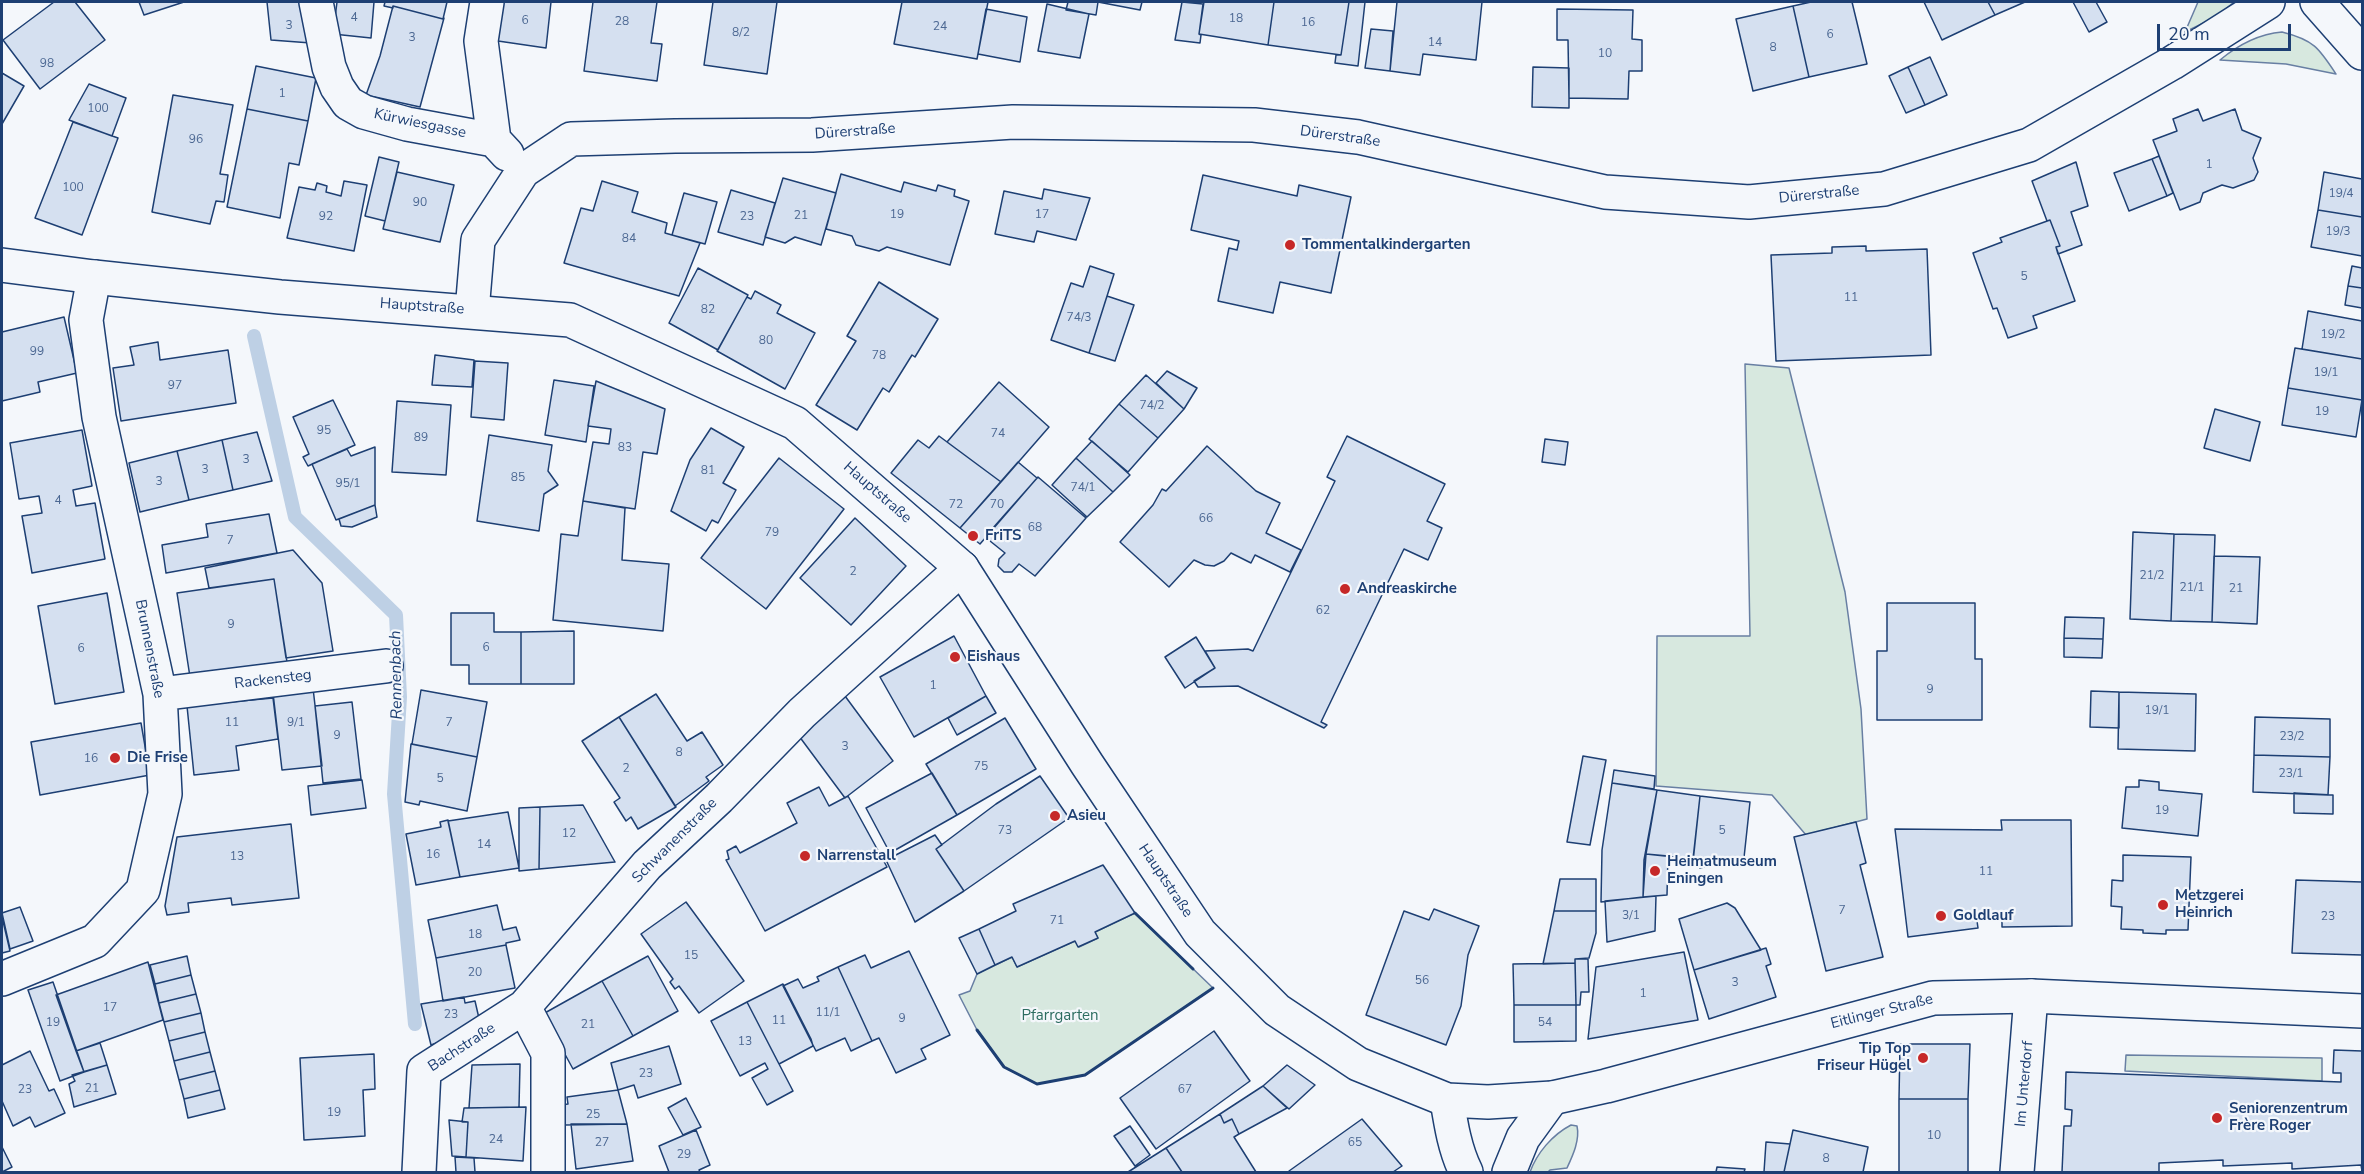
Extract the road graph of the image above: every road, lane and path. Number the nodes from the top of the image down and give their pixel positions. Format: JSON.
{"nodes":[{"id":1,"x":316,"y":2,"type":"edge"},
{"id":2,"x":487,"y":2,"type":"edge"},
{"id":3,"x":2268,"y":2,"type":"edge"},
{"id":4,"x":2317,"y":2,"type":"edge"},
{"id":5,"x":2362,"y":53,"type":"edge"},
{"id":6,"x":494,"y":140,"type":"junction"},
{"id":7,"x":523,"y":171,"type":"junction"},
{"id":8,"x":2,"y":265,"type":"edge"},
{"id":9,"x":94,"y":277,"type":"junction"},
{"id":10,"x":472,"y":311,"type":"junction"},
{"id":11,"x":962,"y":568,"type":"junction"},
{"id":12,"x":386,"y":666,"type":"dead end"},
{"id":13,"x":160,"y":694,"type":"junction"},
{"id":14,"x":2,"y":979,"type":"edge"},
{"id":15,"x":2031,"y":996,"type":"junction"},
{"id":16,"x":524,"y":1007,"type":"junction"},
{"id":17,"x":2362,"y":1011,"type":"edge"},
{"id":18,"x":1552,"y":1098,"type":"junction"},
{"id":19,"x":1447,"y":1100,"type":"junction"},
{"id":20,"x":418,"y":1173,"type":"edge"},
{"id":21,"x":548,"y":1173,"type":"edge"},
{"id":22,"x":1466,"y":1173,"type":"edge"},
{"id":23,"x":1509,"y":1173,"type":"edge"},
{"id":24,"x":2017,"y":1173,"type":"edge"}],
"edges":[{"from":1,"to":6,"type":"street","name":"Kürwiesgasse"},
{"from":2,"to":6,"type":"street"},
{"from":3,"to":7,"type":"street","name":"Dürerstraße"},
{"from":4,"to":5,"type":"street"},
{"from":6,"to":7,"type":"street"},
{"from":7,"to":10,"type":"street","name":"Dürerstraße"},
{"from":8,"to":9,"type":"street","name":"Hauptstraße"},
{"from":9,"to":10,"type":"street","name":"Hauptstraße"},
{"from":9,"to":13,"type":"street","name":"Brunnenstraße"},
{"from":10,"to":11,"type":"street","name":"Hauptstraße"},
{"from":11,"to":16,"type":"street","name":"Schwanenstraße"},
{"from":11,"to":19,"type":"street","name":"Hauptstraße"},
{"from":12,"to":13,"type":"street","name":"Rackensteg"},
{"from":13,"to":14,"type":"street","name":"Brunnenstraße"},
{"from":15,"to":17,"type":"street","name":"Eitlinger Straße"},
{"from":15,"to":18,"type":"street","name":"Eitlinger Straße"},
{"from":15,"to":24,"type":"street","name":"Im Unterdorf"},
{"from":16,"to":20,"type":"street","name":"Bachstraße"},
{"from":16,"to":21,"type":"street"},
{"from":18,"to":19,"type":"street","name":"Eitlinger Straße"},
{"from":18,"to":23,"type":"street"},
{"from":19,"to":22,"type":"street"}]}
